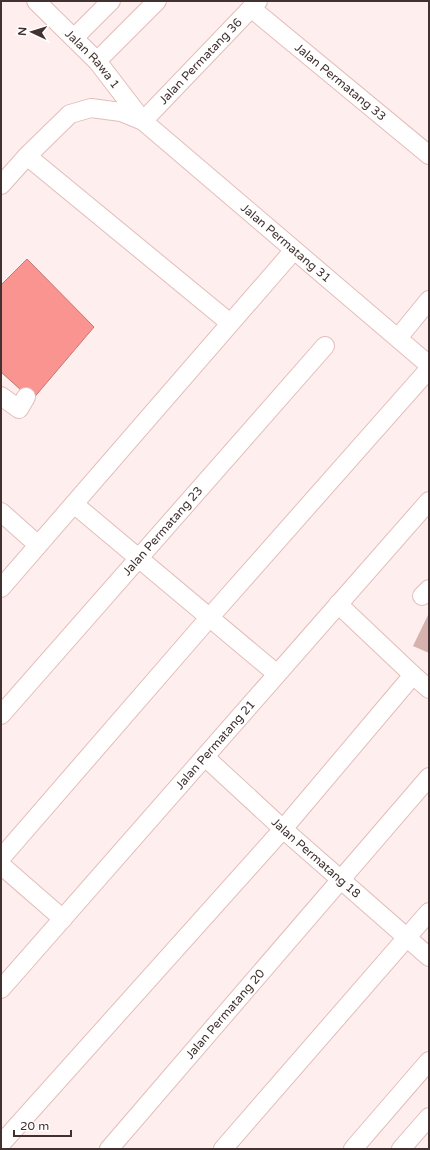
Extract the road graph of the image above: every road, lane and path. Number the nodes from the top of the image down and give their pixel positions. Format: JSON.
{"nodes":[{"id":1,"x":36,"y":1,"type":"edge"},
{"id":2,"x":111,"y":1,"type":"edge"},
{"id":3,"x":156,"y":1,"type":"edge"},
{"id":4,"x":254,"y":5,"type":"edge"},
{"id":5,"x":74,"y":38,"type":"junction"},
{"id":6,"x":97,"y":61,"type":"junction"},
{"id":7,"x":144,"y":121,"type":"junction"},
{"id":8,"x":429,"y":155,"type":"edge"},
{"id":9,"x":27,"y":156,"type":"junction"},
{"id":10,"x":1,"y":184,"type":"edge"},
{"id":11,"x":294,"y":250,"type":"junction"},
{"id":12,"x":429,"y":300,"type":"edge"},
{"id":13,"x":230,"y":323,"type":"junction"},
{"id":14,"x":398,"y":338,"type":"junction"},
{"id":15,"x":325,"y":346,"type":"dead end"},
{"id":16,"x":429,"y":365,"type":"edge"},
{"id":17,"x":429,"y":368,"type":"edge"},
{"id":18,"x":1,"y":396,"type":"edge"},
{"id":19,"x":26,"y":398,"type":"dead end"},
{"id":20,"x":429,"y":501,"type":"edge"},
{"id":21,"x":74,"y":504,"type":"junction"},
{"id":22,"x":1,"y":512,"type":"edge"},
{"id":23,"x":38,"y":545,"type":"junction"},
{"id":24,"x":139,"y":559,"type":"junction"},
{"id":25,"x":1,"y":588,"type":"edge"},
{"id":26,"x":338,"y":604,"type":"junction"},
{"id":27,"x":209,"y":618,"type":"junction"},
{"id":28,"x":277,"y":674,"type":"junction"},
{"id":29,"x":413,"y":675,"type":"junction"},
{"id":30,"x":429,"y":689,"type":"edge"},
{"id":31,"x":1,"y":716,"type":"edge"},
{"id":32,"x":205,"y":757,"type":"junction"},
{"id":33,"x":429,"y":777,"type":"edge"},
{"id":34,"x":283,"y":829,"type":"junction"},
{"id":35,"x":1,"y":858,"type":"edge"},
{"id":36,"x":1,"y":865,"type":"edge"},
{"id":37,"x":341,"y":880,"type":"junction"},
{"id":38,"x":429,"y":912,"type":"edge"},
{"id":39,"x":63,"y":919,"type":"junction"},
{"id":40,"x":406,"y":938,"type":"junction"},
{"id":41,"x":429,"y":957,"type":"edge"},
{"id":42,"x":1,"y":989,"type":"edge"},
{"id":43,"x":429,"y":1061,"type":"edge"},
{"id":44,"x":429,"y":1117,"type":"edge"},
{"id":45,"x":1,"y":1144,"type":"edge"},
{"id":46,"x":109,"y":1149,"type":"edge"},
{"id":47,"x":222,"y":1149,"type":"edge"},
{"id":48,"x":353,"y":1149,"type":"edge"},
{"id":49,"x":401,"y":1149,"type":"edge"}],
"edges":[{"from":1,"to":5,"type":"street","name":"Jalan Rawa 1"},
{"from":2,"to":5,"type":"street"},
{"from":3,"to":6,"type":"street"},
{"from":4,"to":7,"type":"street","name":"Jalan Permatang 36"},
{"from":4,"to":8,"type":"street","name":"Jalan Permatang 33"},
{"from":5,"to":6,"type":"street","name":"Jalan Rawa 1"},
{"from":6,"to":7,"type":"street","name":"Jalan Rawa 1"},
{"from":7,"to":9,"type":"street"},
{"from":7,"to":11,"type":"street","name":"Jalan Permatang 31"},
{"from":9,"to":10,"type":"street"},
{"from":9,"to":13,"type":"street"},
{"from":11,"to":13,"type":"street"},
{"from":11,"to":14,"type":"street","name":"Jalan Permatang 31"},
{"from":12,"to":14,"type":"street"},
{"from":13,"to":21,"type":"street"},
{"from":14,"to":16,"type":"street","name":"Jalan Permatang 31"},
{"from":15,"to":24,"type":"street","name":"Jalan Permatang 23"},
{"from":17,"to":27,"type":"street"},
{"from":18,"to":19,"type":"street"},
{"from":20,"to":26,"type":"street","name":"Jalan Permatang 21"},
{"from":21,"to":23,"type":"street"},
{"from":21,"to":24,"type":"street"},
{"from":22,"to":23,"type":"street"},
{"from":23,"to":25,"type":"street"},
{"from":24,"to":27,"type":"street"},
{"from":24,"to":31,"type":"street","name":"Jalan Permatang 23"},
{"from":26,"to":28,"type":"street","name":"Jalan Permatang 21"},
{"from":26,"to":29,"type":"street"},
{"from":27,"to":28,"type":"street"},
{"from":27,"to":35,"type":"street"},
{"from":28,"to":32,"type":"street","name":"Jalan Permatang 21"},
{"from":29,"to":30,"type":"street"},
{"from":29,"to":34,"type":"street"},
{"from":32,"to":34,"type":"street","name":"Jalan Permatang 18"},
{"from":32,"to":39,"type":"street","name":"Jalan Permatang 21"},
{"from":33,"to":37,"type":"street","name":"Jalan Permatang 20"},
{"from":34,"to":37,"type":"street","name":"Jalan Permatang 18"},
{"from":34,"to":45,"type":"street"},
{"from":36,"to":39,"type":"street"},
{"from":37,"to":40,"type":"street","name":"Jalan Permatang 18"},
{"from":37,"to":46,"type":"street","name":"Jalan Permatang 20"},
{"from":38,"to":40,"type":"street"},
{"from":39,"to":42,"type":"street","name":"Jalan Permatang 21"},
{"from":40,"to":41,"type":"street","name":"Jalan Permatang 18"},
{"from":40,"to":47,"type":"street"},
{"from":43,"to":48,"type":"street"},
{"from":44,"to":49,"type":"street"}]}
